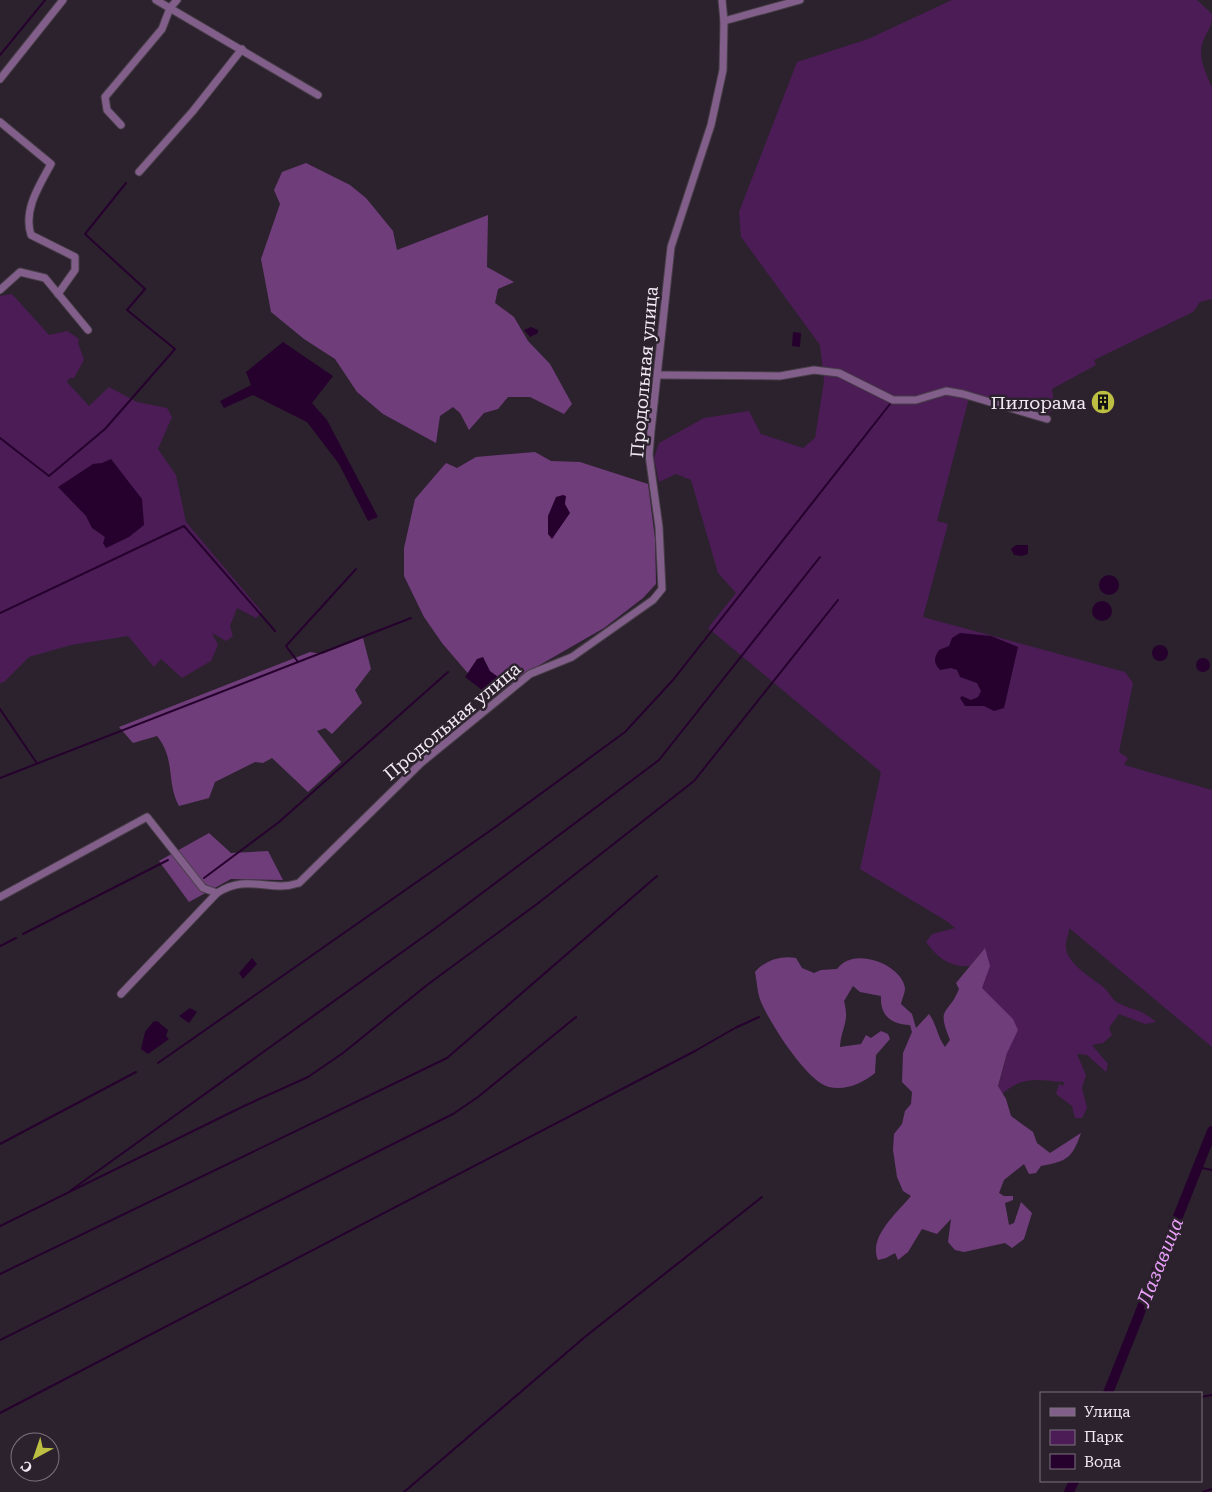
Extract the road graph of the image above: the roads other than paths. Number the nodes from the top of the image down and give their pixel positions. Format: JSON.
{"nodes":[{"id":1,"x":63,"y":0,"type":"edge"},
{"id":2,"x":156,"y":0,"type":"edge"},
{"id":3,"x":177,"y":0,"type":"edge"},
{"id":4,"x":722,"y":0,"type":"edge"},
{"id":5,"x":800,"y":0,"type":"edge"},
{"id":6,"x":170,"y":8,"type":"junction"},
{"id":7,"x":724,"y":22,"type":"junction"},
{"id":8,"x":242,"y":49,"type":"junction"},
{"id":9,"x":0,"y":79,"type":"edge"},
{"id":10,"x":318,"y":95,"type":"dead end"},
{"id":11,"x":0,"y":122,"type":"edge"},
{"id":12,"x":121,"y":125,"type":"dead end"},
{"id":13,"x":139,"y":172,"type":"dead end"},
{"id":14,"x":0,"y":290,"type":"edge"},
{"id":15,"x":58,"y":294,"type":"junction"},
{"id":16,"x":88,"y":330,"type":"dead end"},
{"id":17,"x":658,"y":375,"type":"junction"},
{"id":18,"x":1048,"y":419,"type":"dead end"},
{"id":19,"x":217,"y":893,"type":"junction"},
{"id":20,"x":0,"y":897,"type":"edge"},
{"id":21,"x":121,"y":994,"type":"dead end"}],
"edges":[{"from":1,"to":9,"type":"street"},
{"from":2,"to":6,"type":"street"},
{"from":3,"to":6,"type":"street"},
{"from":4,"to":7,"type":"street","name":"Продольная улица"},
{"from":5,"to":7,"type":"street"},
{"from":6,"to":8,"type":"street"},
{"from":6,"to":12,"type":"street"},
{"from":7,"to":17,"type":"street","name":"Продольная улица"},
{"from":8,"to":10,"type":"street"},
{"from":8,"to":13,"type":"street"},
{"from":11,"to":15,"type":"street"},
{"from":14,"to":15,"type":"street"},
{"from":15,"to":16,"type":"street"},
{"from":17,"to":18,"type":"street"},
{"from":17,"to":19,"type":"street","name":"Продольная улица"},
{"from":19,"to":20,"type":"street"},
{"from":19,"to":21,"type":"street","name":"Продольная улица"}]}
